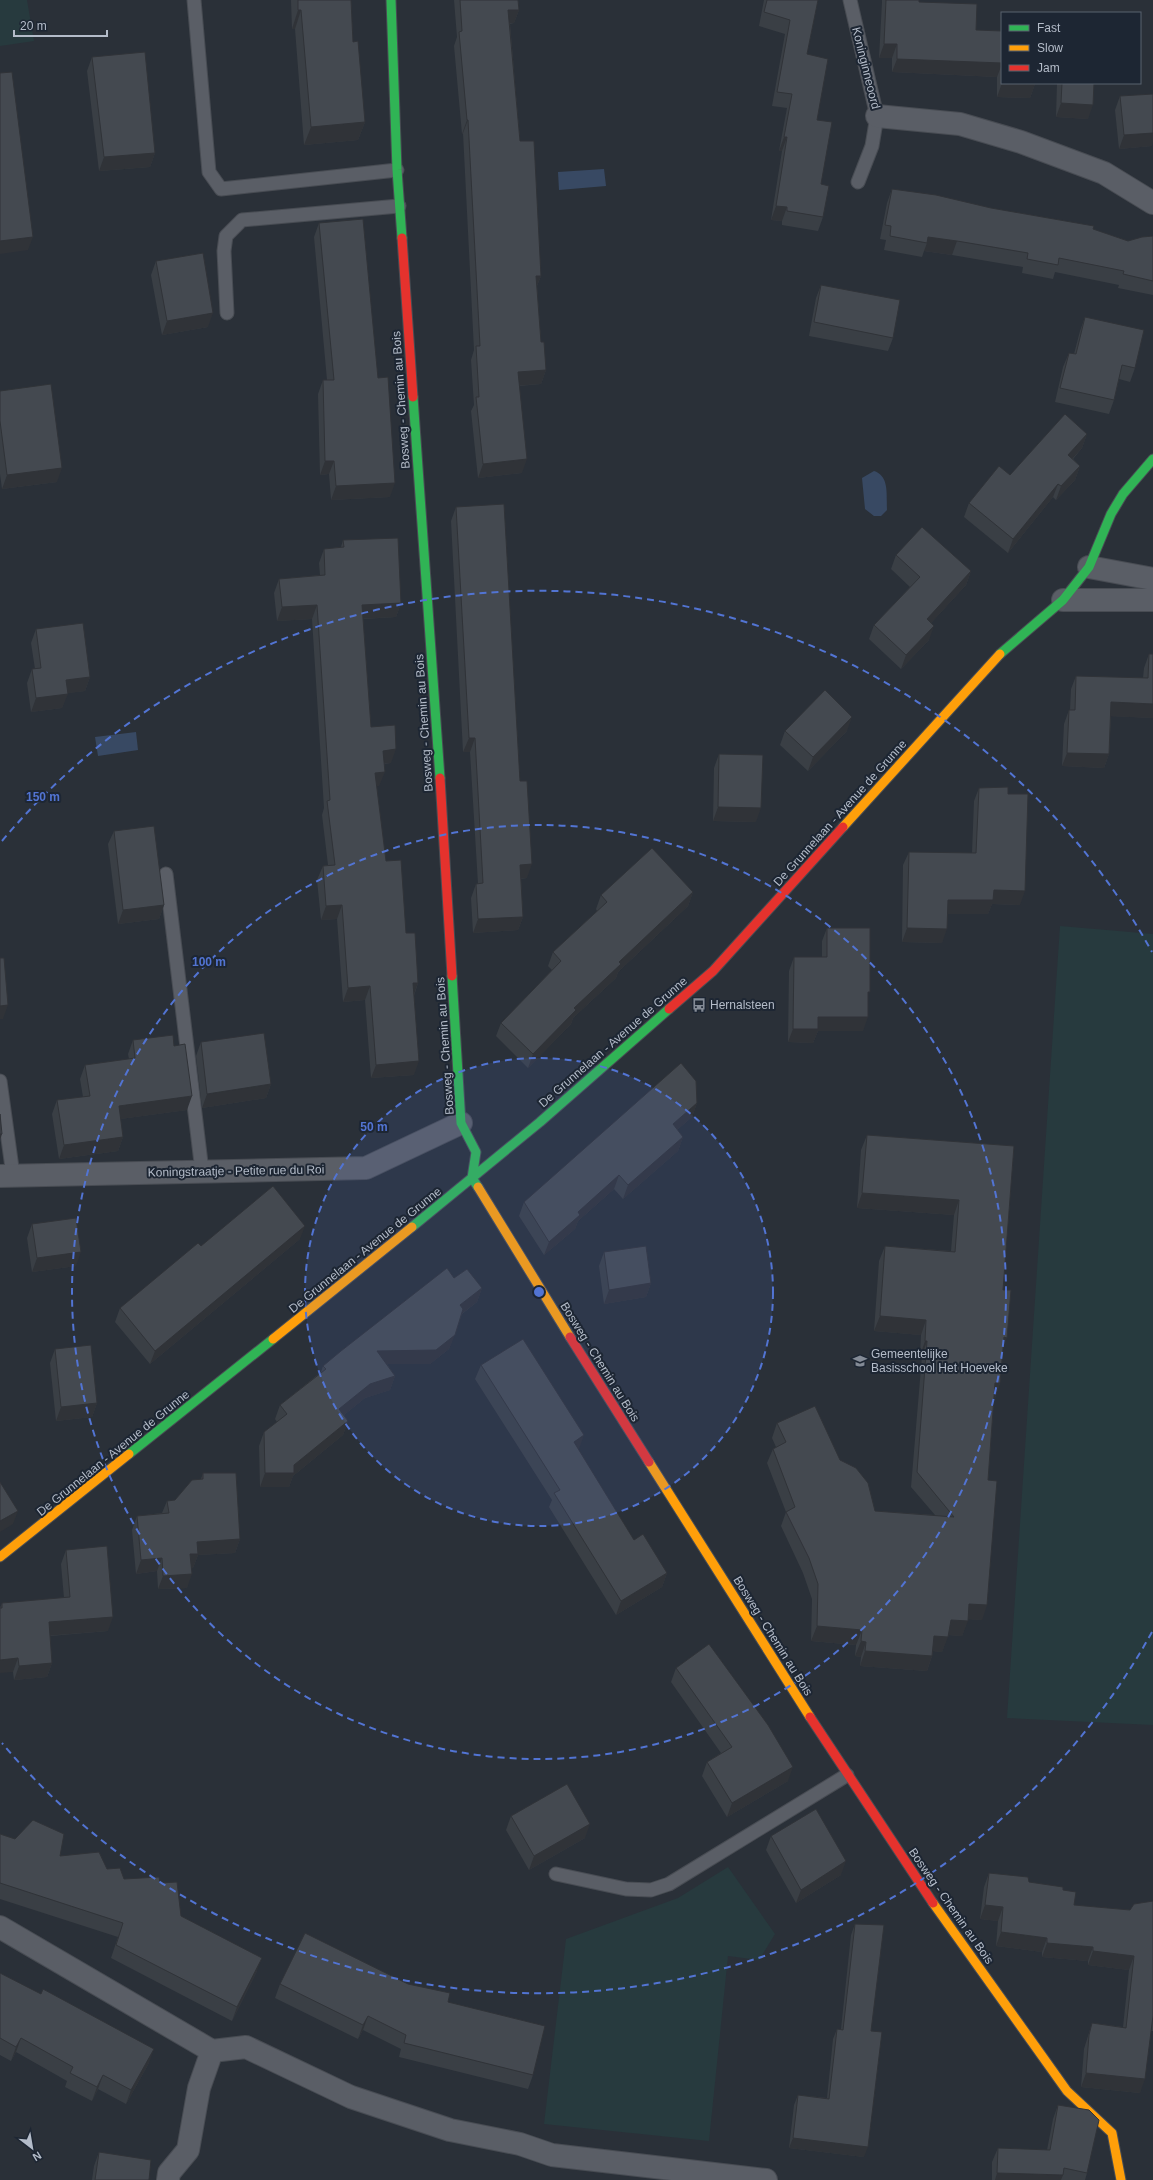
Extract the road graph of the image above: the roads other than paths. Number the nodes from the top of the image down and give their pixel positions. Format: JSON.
{"nodes":[{"id":1,"x":194,"y":0,"type":"edge"},
{"id":2,"x":392,"y":0,"type":"edge"},
{"id":3,"x":850,"y":0,"type":"edge"},
{"id":4,"x":877,"y":116,"type":"junction"},
{"id":5,"x":397,"y":170,"type":"junction"},
{"id":6,"x":858,"y":182,"type":"dead end"},
{"id":7,"x":1153,"y":202,"type":"edge"},
{"id":8,"x":400,"y":206,"type":"junction"},
{"id":9,"x":227,"y":313,"type":"dead end"},
{"id":10,"x":1153,"y":459,"type":"edge"},
{"id":11,"x":1089,"y":567,"type":"junction"},
{"id":12,"x":1153,"y":578,"type":"edge"},
{"id":13,"x":1063,"y":600,"type":"junction"},
{"id":14,"x":1153,"y":600,"type":"edge"},
{"id":15,"x":166,"y":874,"type":"dead end"},
{"id":16,"x":0,"y":1081,"type":"edge"},
{"id":17,"x":462,"y":1122,"type":"junction"},
{"id":18,"x":202,"y":1171,"type":"junction"},
{"id":19,"x":7,"y":1176,"type":"edge"},
{"id":20,"x":472,"y":1178,"type":"junction"},
{"id":21,"x":0,"y":1557,"type":"edge"},
{"id":22,"x":847,"y":1775,"type":"junction"},
{"id":23,"x":556,"y":1874,"type":"dead end"},
{"id":24,"x":0,"y":1927,"type":"edge"},
{"id":25,"x":212,"y":2051,"type":"junction"},
{"id":26,"x":168,"y":2180,"type":"edge"},
{"id":27,"x":766,"y":2180,"type":"edge"},
{"id":28,"x":1121,"y":2180,"type":"edge"}],
"edges":[{"from":1,"to":5,"type":"lane"},
{"from":2,"to":5,"type":"street","name":"Bosweg - Chemin au Bois"},
{"from":3,"to":4,"type":"lane","name":"Koninginneoord"},
{"from":4,"to":6,"type":"lane","name":"Koninginneoord"},
{"from":4,"to":7,"type":"street"},
{"from":5,"to":8,"type":"street","name":"Bosweg - Chemin au Bois"},
{"from":8,"to":9,"type":"lane"},
{"from":8,"to":17,"type":"street","name":"Bosweg - Chemin au Bois"},
{"from":10,"to":11,"type":"street","name":"De Grunnelaan - Avenue de Grunne"},
{"from":11,"to":12,"type":"street"},
{"from":11,"to":13,"type":"street","name":"De Grunnelaan - Avenue de Grunne"},
{"from":13,"to":14,"type":"street"},
{"from":13,"to":20,"type":"street","name":"De Grunnelaan - Avenue de Grunne"},
{"from":15,"to":18,"type":"lane"},
{"from":16,"to":19,"type":"lane"},
{"from":17,"to":18,"type":"street","name":"Koningstraatje - Petite rue du Roi"},
{"from":17,"to":20,"type":"street","name":"Bosweg - Chemin au Bois"},
{"from":18,"to":19,"type":"street","name":"Koningstraatje - Petite rue du Roi"},
{"from":20,"to":21,"type":"street","name":"De Grunnelaan - Avenue de Grunne"},
{"from":20,"to":22,"type":"street","name":"Bosweg - Chemin au Bois"},
{"from":22,"to":23,"type":"lane"},
{"from":22,"to":28,"type":"street","name":"Bosweg - Chemin au Bois"},
{"from":24,"to":25,"type":"street"},
{"from":25,"to":26,"type":"street"},
{"from":25,"to":27,"type":"street"}]}
